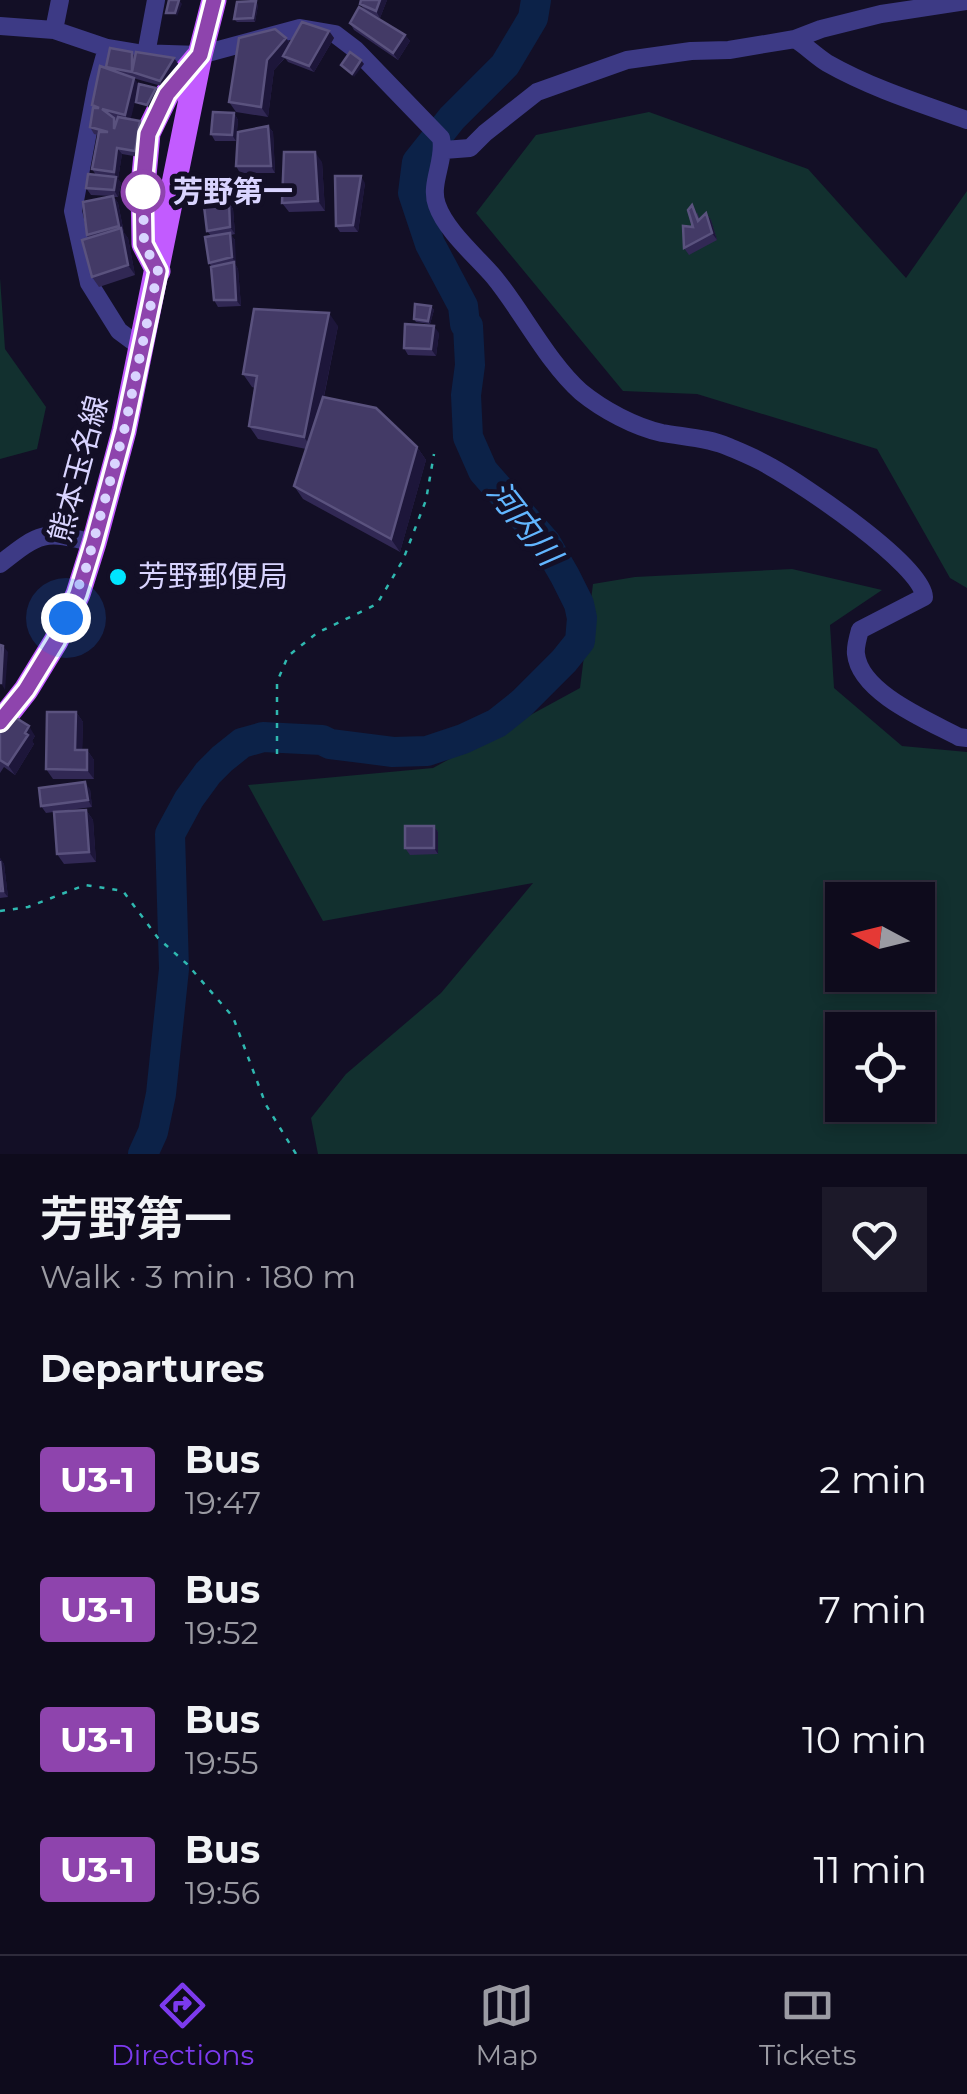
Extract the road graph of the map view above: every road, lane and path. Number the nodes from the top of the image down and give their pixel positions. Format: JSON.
{"nodes":[{"id":1,"x":60,"y":0,"type":"edge"},
{"id":2,"x":156,"y":0,"type":"edge"},
{"id":3,"x":214,"y":0,"type":"edge"},
{"id":4,"x":967,"y":1,"type":"edge"},
{"id":5,"x":0,"y":26,"type":"edge"},
{"id":6,"x":54,"y":30,"type":"junction"},
{"id":7,"x":795,"y":39,"type":"junction"},
{"id":8,"x":108,"y":48,"type":"junction"},
{"id":9,"x":146,"y":54,"type":"junction"},
{"id":10,"x":200,"y":55,"type":"junction"},
{"id":11,"x":967,"y":120,"type":"edge"},
{"id":12,"x":444,"y":150,"type":"junction"},
{"id":13,"x":158,"y":271,"type":"junction"},
{"id":14,"x":142,"y":348,"type":"junction"},
{"id":15,"x":434,"y":454,"type":"dead end"},
{"id":16,"x":94,"y":542,"type":"junction"},
{"id":17,"x":0,"y":564,"type":"edge"},
{"id":18,"x":0,"y":722,"type":"edge"},
{"id":19,"x":967,"y":738,"type":"edge"},
{"id":20,"x":277,"y":754,"type":"dead end"},
{"id":21,"x":0,"y":910,"type":"edge"},
{"id":22,"x":296,"y":1154,"type":"edge"}],
"edges":[{"from":1,"to":6,"type":"street"},
{"from":2,"to":9,"type":"street"},
{"from":3,"to":10,"type":"main road","name":"熊本玉名線"},
{"from":4,"to":7,"type":"street"},
{"from":5,"to":6,"type":"street"},
{"from":6,"to":8,"type":"street"},
{"from":7,"to":11,"type":"street"},
{"from":7,"to":12,"type":"street"},
{"from":8,"to":9,"type":"street"},
{"from":8,"to":14,"type":"street"},
{"from":9,"to":10,"type":"street"},
{"from":10,"to":12,"type":"street"},
{"from":10,"to":13,"type":"main road","name":"熊本玉名線"},
{"from":10,"to":13,"type":"main road","name":"熊本玉名線"},
{"from":12,"to":19,"type":"street"},
{"from":13,"to":14,"type":"main road","name":"熊本玉名線"},
{"from":14,"to":16,"type":"main road","name":"熊本玉名線"},
{"from":15,"to":20,"type":"path"},
{"from":16,"to":17,"type":"street"},
{"from":16,"to":18,"type":"main road","name":"熊本玉名線"},
{"from":21,"to":22,"type":"path"}]}
